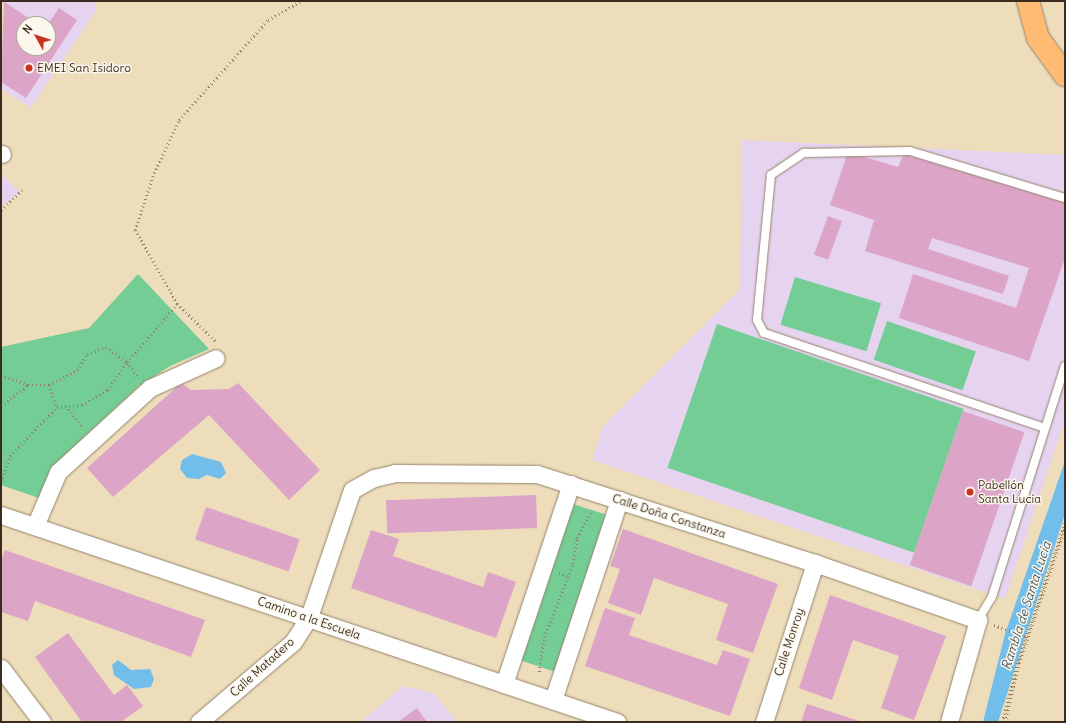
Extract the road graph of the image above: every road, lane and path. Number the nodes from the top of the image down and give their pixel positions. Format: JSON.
{"nodes":[{"id":1,"x":301,"y":1,"type":"edge"},
{"id":2,"x":1028,"y":1,"type":"edge"},
{"id":3,"x":1065,"y":75,"type":"edge"},
{"id":4,"x":22,"y":190,"type":"dead end"},
{"id":5,"x":1065,"y":198,"type":"edge"},
{"id":6,"x":1,"y":210,"type":"edge"},
{"id":7,"x":177,"y":304,"type":"junction"},
{"id":8,"x":216,"y":358,"type":"joint"},
{"id":9,"x":127,"y":362,"type":"junction"},
{"id":10,"x":1065,"y":366,"type":"edge"},
{"id":11,"x":1,"y":375,"type":"edge"},
{"id":12,"x":28,"y":385,"type":"junction"},
{"id":13,"x":49,"y":385,"type":"junction"},
{"id":14,"x":1,"y":406,"type":"edge"},
{"id":15,"x":66,"y":406,"type":"junction"},
{"id":16,"x":57,"y":407,"type":"junction"},
{"id":17,"x":1046,"y":428,"type":"junction"},
{"id":18,"x":94,"y":439,"type":"junction"},
{"id":19,"x":1,"y":482,"type":"edge"},
{"id":20,"x":571,"y":484,"type":"junction"},
{"id":21,"x":352,"y":490,"type":"joint"},
{"id":22,"x":619,"y":500,"type":"junction"},
{"id":23,"x":595,"y":507,"type":"dead end"},
{"id":24,"x":1,"y":515,"type":"edge"},
{"id":25,"x":1065,"y":522,"type":"edge"},
{"id":26,"x":36,"y":526,"type":"junction"},
{"id":27,"x":1065,"y":528,"type":"edge"},
{"id":28,"x":815,"y":563,"type":"junction"},
{"id":29,"x":309,"y":617,"type":"junction"},
{"id":30,"x":978,"y":620,"type":"junction"},
{"id":31,"x":1005,"y":629,"type":"dead end"},
{"id":32,"x":1026,"y":636,"type":"junction"},
{"id":33,"x":1,"y":668,"type":"edge"},
{"id":34,"x":539,"y":672,"type":"dead end"},
{"id":35,"x":504,"y":684,"type":"junction"},
{"id":36,"x":553,"y":700,"type":"junction"},
{"id":37,"x":42,"y":722,"type":"edge"},
{"id":38,"x":200,"y":722,"type":"edge"},
{"id":39,"x":617,"y":722,"type":"edge"},
{"id":40,"x":764,"y":722,"type":"edge"},
{"id":41,"x":949,"y":722,"type":"edge"},
{"id":42,"x":1004,"y":722,"type":"edge"}],
"edges":[{"from":1,"to":7,"type":"path"},
{"from":2,"to":3,"type":"highway"},
{"from":4,"to":6,"type":"path"},
{"from":5,"to":17,"type":"lane"},
{"from":7,"to":8,"type":"path"},
{"from":7,"to":9,"type":"path"},
{"from":8,"to":18,"type":"street"},
{"from":9,"to":13,"type":"path"},
{"from":9,"to":15,"type":"path"},
{"from":10,"to":17,"type":"lane"},
{"from":11,"to":12,"type":"path"},
{"from":12,"to":13,"type":"path"},
{"from":12,"to":14,"type":"path"},
{"from":13,"to":16,"type":"path"},
{"from":15,"to":16,"type":"path"},
{"from":15,"to":18,"type":"path"},
{"from":16,"to":19,"type":"path"},
{"from":17,"to":30,"type":"lane"},
{"from":18,"to":26,"type":"street"},
{"from":20,"to":21,"type":"street","name":"Calle Doña Constanza"},
{"from":20,"to":22,"type":"street","name":"Calle Doña Constanza"},
{"from":20,"to":35,"type":"street"},
{"from":21,"to":29,"type":"street","name":"Calle Matadero"},
{"from":22,"to":28,"type":"street","name":"Calle Doña Constanza"},
{"from":22,"to":36,"type":"street"},
{"from":23,"to":34,"type":"path"},
{"from":24,"to":26,"type":"street","name":"Camino a la Escuela"},
{"from":25,"to":32,"type":"path"},
{"from":26,"to":29,"type":"street","name":"Camino a la Escuela"},
{"from":27,"to":32,"type":"path"},
{"from":28,"to":30,"type":"street","name":"Calle Doña Constanza"},
{"from":28,"to":40,"type":"street","name":"Calle Monroy"},
{"from":29,"to":35,"type":"street","name":"Camino a la Escuela"},
{"from":29,"to":38,"type":"street","name":"Calle Matadero"},
{"from":30,"to":41,"type":"street"},
{"from":31,"to":32,"type":"path"},
{"from":32,"to":42,"type":"path"},
{"from":33,"to":37,"type":"street"},
{"from":35,"to":36,"type":"street","name":"Camino a la Escuela"},
{"from":36,"to":39,"type":"street","name":"Camino a la Escuela"}]}
